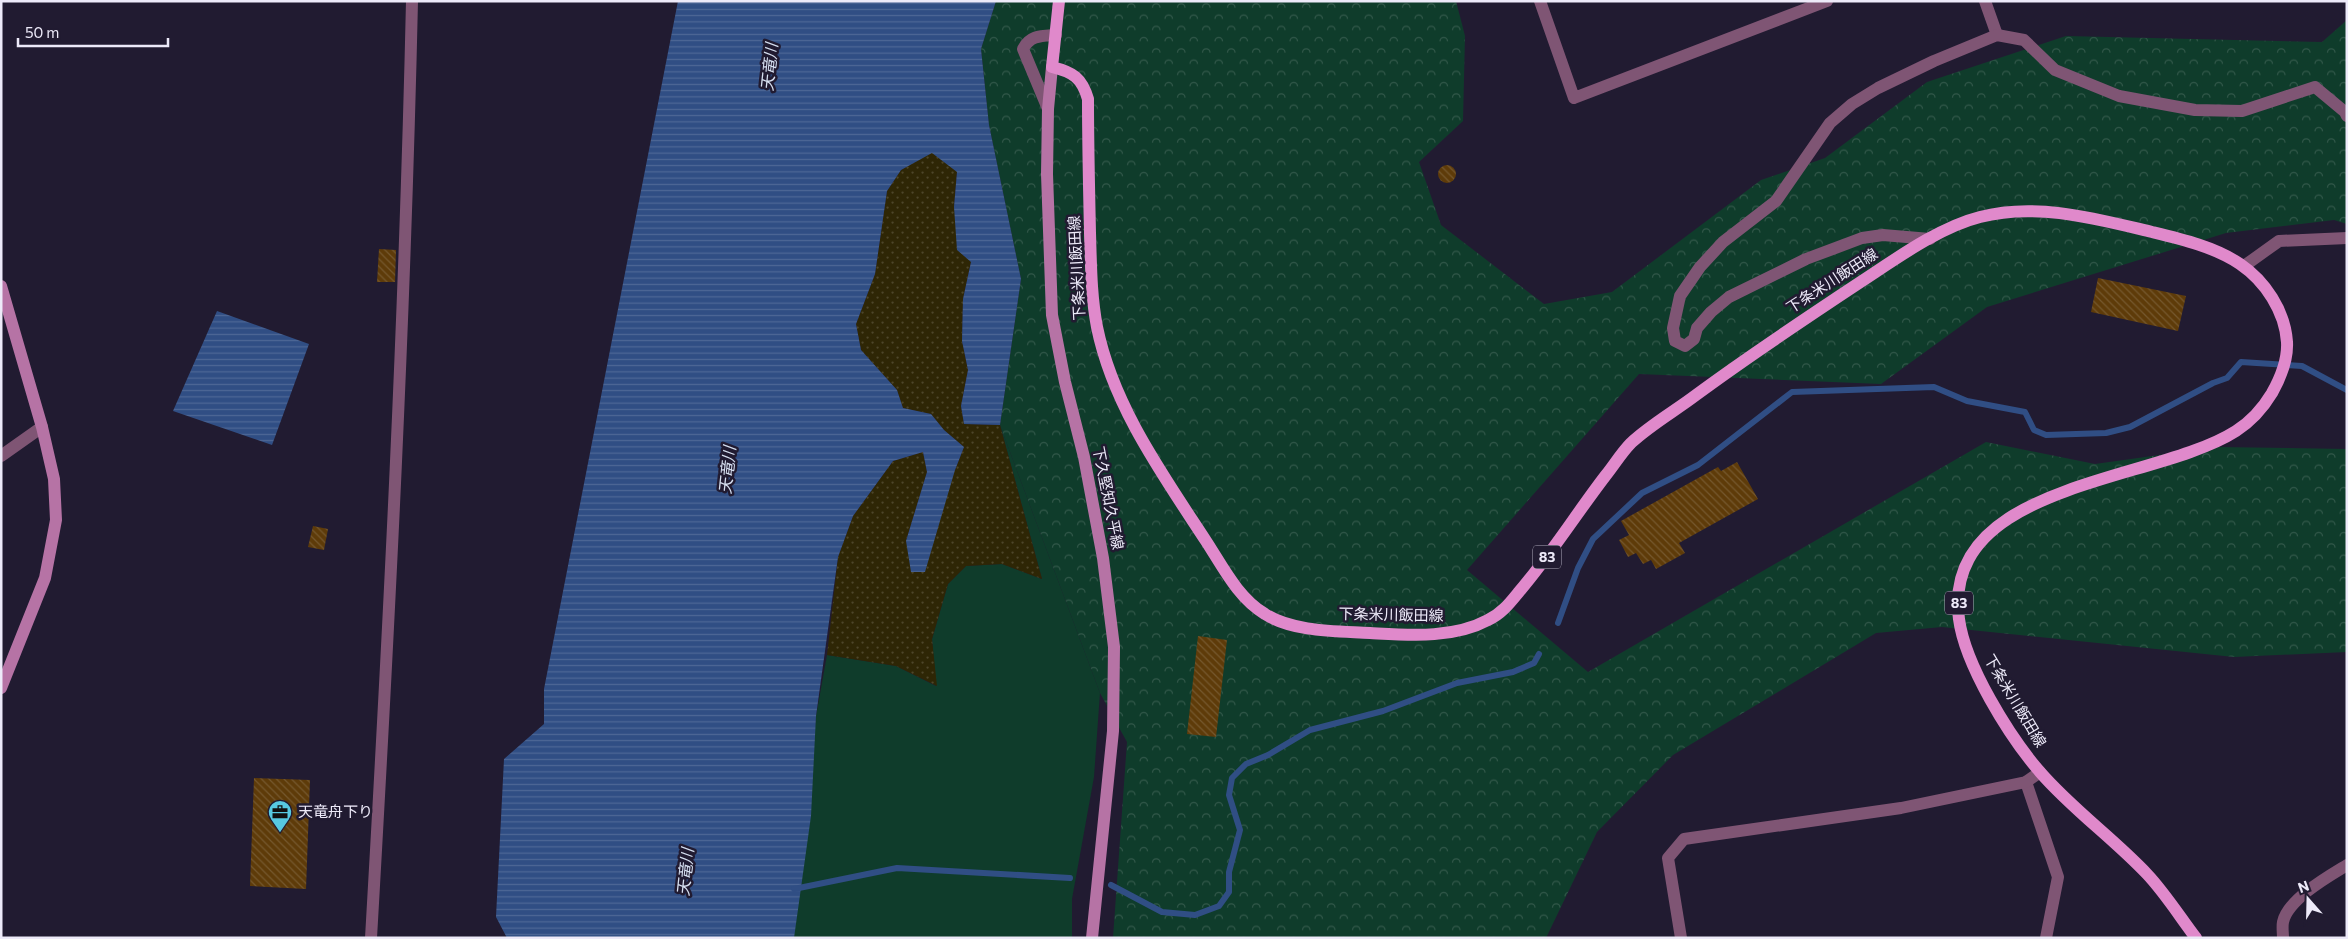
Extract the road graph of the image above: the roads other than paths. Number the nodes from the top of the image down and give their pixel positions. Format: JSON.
{"nodes":[{"id":1,"x":412,"y":1,"type":"edge"},
{"id":2,"x":1059,"y":1,"type":"edge"},
{"id":3,"x":1540,"y":1,"type":"edge"},
{"id":4,"x":1827,"y":1,"type":"edge"},
{"id":5,"x":1985,"y":1,"type":"edge"},
{"id":6,"x":1056,"y":35,"type":"junction"},
{"id":7,"x":1997,"y":35,"type":"junction"},
{"id":8,"x":1052,"y":67,"type":"junction"},
{"id":9,"x":1048,"y":109,"type":"junction"},
{"id":10,"x":2347,"y":116,"type":"edge"},
{"id":11,"x":2347,"y":238,"type":"edge"},
{"id":12,"x":1930,"y":239,"type":"junction"},
{"id":13,"x":2244,"y":266,"type":"junction"},
{"id":14,"x":1,"y":286,"type":"edge"},
{"id":15,"x":42,"y":427,"type":"junction"},
{"id":16,"x":1,"y":456,"type":"edge"},
{"id":17,"x":1,"y":688,"type":"edge"},
{"id":18,"x":2040,"y":772,"type":"junction"},
{"id":19,"x":2026,"y":782,"type":"junction"},
{"id":20,"x":2347,"y":865,"type":"edge"},
{"id":21,"x":370,"y":938,"type":"edge"},
{"id":22,"x":1092,"y":938,"type":"edge"},
{"id":23,"x":1680,"y":938,"type":"edge"},
{"id":24,"x":2046,"y":938,"type":"edge"},
{"id":25,"x":2196,"y":938,"type":"edge"},
{"id":26,"x":2283,"y":938,"type":"edge"}],
"edges":[{"from":1,"to":21,"type":"street"},
{"from":2,"to":6,"type":"main road"},
{"from":3,"to":4,"type":"street"},
{"from":5,"to":7,"type":"street"},
{"from":6,"to":8,"type":"main road"},
{"from":6,"to":9,"type":"street"},
{"from":7,"to":10,"type":"street"},
{"from":7,"to":12,"type":"street"},
{"from":8,"to":9,"type":"main road","name":"下久堅知久平線"},
{"from":8,"to":12,"type":"main road","name":"下条米川飯田線","number":"83"},
{"from":9,"to":22,"type":"main road","name":"下久堅知久平線"},
{"from":11,"to":13,"type":"street"},
{"from":12,"to":13,"type":"main road","name":"下条米川飯田線","number":"83"},
{"from":13,"to":18,"type":"main road","name":"下条米川飯田線","number":"83"},
{"from":14,"to":15,"type":"main road"},
{"from":15,"to":16,"type":"street"},
{"from":15,"to":17,"type":"main road"},
{"from":18,"to":19,"type":"street"},
{"from":18,"to":25,"type":"main road","name":"下条米川飯田線","number":"83"},
{"from":19,"to":23,"type":"street"},
{"from":19,"to":24,"type":"street"},
{"from":20,"to":26,"type":"street"}]}
